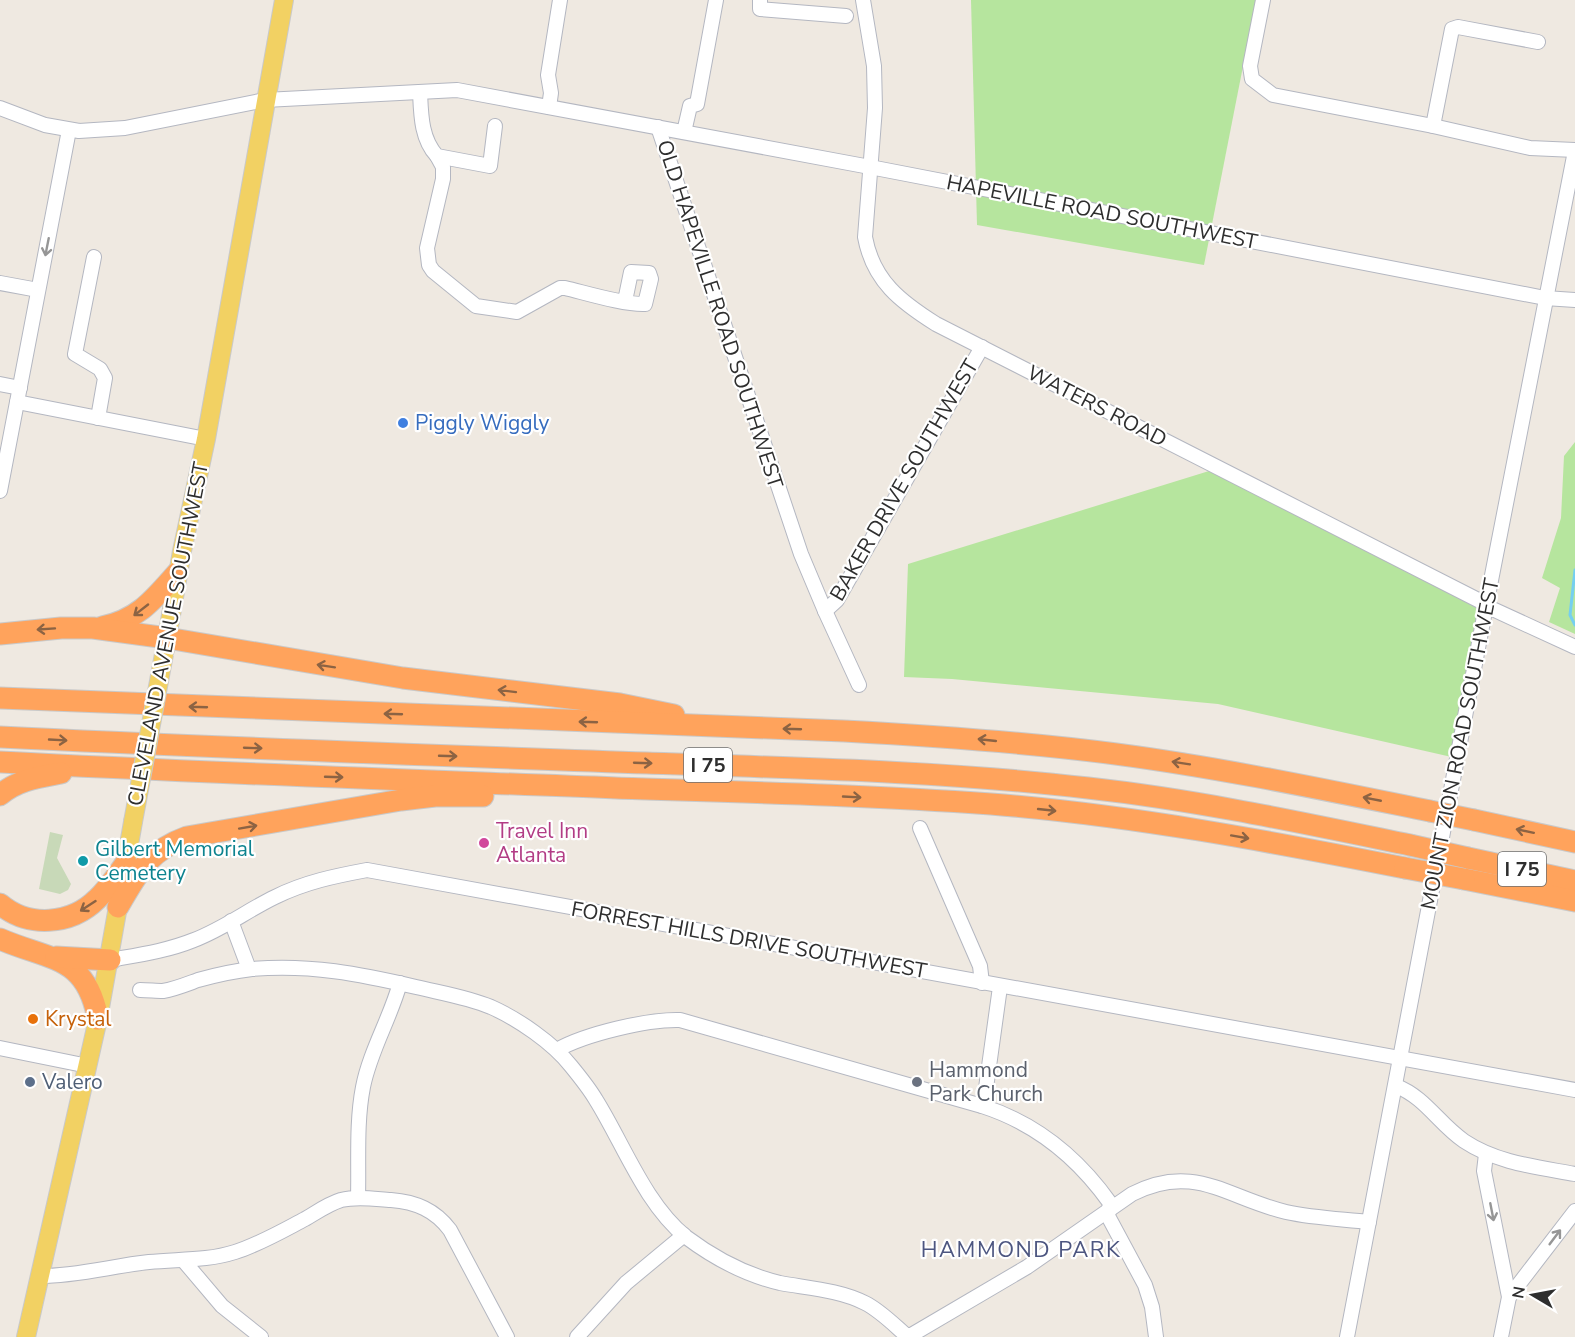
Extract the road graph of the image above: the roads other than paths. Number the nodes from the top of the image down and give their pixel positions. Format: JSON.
{"nodes":[{"id":1,"x":284,"y":0,"type":"edge"},
{"id":2,"x":560,"y":0,"type":"edge"},
{"id":3,"x":716,"y":0,"type":"edge"},
{"id":4,"x":760,"y":0,"type":"edge"},
{"id":5,"x":863,"y":0,"type":"edge"},
{"id":6,"x":1263,"y":0,"type":"edge"},
{"id":7,"x":810,"y":6,"type":"edge"},
{"id":8,"x":846,"y":16,"type":"dead end"},
{"id":9,"x":1538,"y":42,"type":"dead end"},
{"id":10,"x":420,"y":92,"type":"junction"},
{"id":11,"x":265,"y":100,"type":"junction"},
{"id":12,"x":550,"y":100,"type":"junction"},
{"id":13,"x":0,"y":108,"type":"edge"},
{"id":14,"x":495,"y":126,"type":"dead end"},
{"id":15,"x":1433,"y":126,"type":"junction"},
{"id":16,"x":658,"y":127,"type":"junction"},
{"id":17,"x":69,"y":130,"type":"junction"},
{"id":18,"x":684,"y":132,"type":"junction"},
{"id":19,"x":1575,"y":150,"type":"edge"},
{"id":20,"x":437,"y":156,"type":"junction"},
{"id":21,"x":870,"y":167,"type":"junction"},
{"id":22,"x":94,"y":257,"type":"dead end"},
{"id":23,"x":0,"y":283,"type":"edge"},
{"id":24,"x":38,"y":290,"type":"junction"},
{"id":25,"x":1545,"y":298,"type":"junction"},
{"id":26,"x":1575,"y":300,"type":"edge"},
{"id":27,"x":625,"y":301,"type":"dead end"},
{"id":28,"x":982,"y":347,"type":"junction"},
{"id":29,"x":0,"y":384,"type":"edge"},
{"id":30,"x":20,"y":388,"type":"junction"},
{"id":31,"x":17,"y":402,"type":"junction"},
{"id":32,"x":98,"y":418,"type":"junction"},
{"id":33,"x":206,"y":439,"type":"junction"},
{"id":34,"x":0,"y":488,"type":"edge"},
{"id":35,"x":177,"y":573,"type":"junction"},
{"id":36,"x":1486,"y":606,"type":"junction"},
{"id":37,"x":825,"y":611,"type":"junction"},
{"id":38,"x":93,"y":628,"type":"junction"},
{"id":39,"x":0,"y":634,"type":"edge"},
{"id":40,"x":165,"y":646,"type":"junction"},
{"id":41,"x":1575,"y":646,"type":"edge"},
{"id":42,"x":859,"y":685,"type":"dead end"},
{"id":43,"x":0,"y":698,"type":"edge"},
{"id":44,"x":709,"y":726,"type":"junction"},
{"id":45,"x":0,"y":736,"type":"edge"},
{"id":46,"x":0,"y":762,"type":"edge"},
{"id":47,"x":95,"y":767,"type":"junction"},
{"id":48,"x":794,"y":794,"type":"junction"},
{"id":49,"x":0,"y":795,"type":"edge"},
{"id":50,"x":920,"y":828,"type":"dead end"},
{"id":51,"x":1575,"y":842,"type":"edge"},
{"id":52,"x":126,"y":863,"type":"junction"},
{"id":53,"x":1575,"y":881,"type":"edge"},
{"id":54,"x":1575,"y":901,"type":"edge"},
{"id":55,"x":0,"y":904,"type":"edge"},
{"id":56,"x":118,"y":908,"type":"junction"},
{"id":57,"x":231,"y":921,"type":"junction"},
{"id":58,"x":0,"y":939,"type":"edge"},
{"id":59,"x":44,"y":955,"type":"junction"},
{"id":60,"x":110,"y":960,"type":"junction"},
{"id":61,"x":249,"y":969,"type":"junction"},
{"id":62,"x":400,"y":983,"type":"junction"},
{"id":63,"x":982,"y":983,"type":"junction"},
{"id":64,"x":1000,"y":987,"type":"junction"},
{"id":65,"x":140,"y":990,"type":"dead end"},
{"id":66,"x":98,"y":1019,"type":"junction"},
{"id":67,"x":0,"y":1048,"type":"edge"},
{"id":68,"x":557,"y":1050,"type":"junction"},
{"id":69,"x":1401,"y":1059,"type":"junction"},
{"id":70,"x":88,"y":1066,"type":"junction"},
{"id":71,"x":1396,"y":1086,"type":"junction"},
{"id":72,"x":1575,"y":1090,"type":"edge"},
{"id":73,"x":981,"y":1106,"type":"junction"},
{"id":74,"x":1486,"y":1154,"type":"junction"},
{"id":75,"x":1575,"y":1174,"type":"edge"},
{"id":76,"x":358,"y":1198,"type":"junction"},
{"id":77,"x":1109,"y":1210,"type":"junction"},
{"id":78,"x":1575,"y":1211,"type":"edge"},
{"id":79,"x":1369,"y":1222,"type":"junction"},
{"id":80,"x":684,"y":1235,"type":"junction"},
{"id":81,"x":183,"y":1260,"type":"junction"},
{"id":82,"x":40,"y":1276,"type":"junction"},
{"id":83,"x":1509,"y":1297,"type":"junction"},
{"id":84,"x":26,"y":1337,"type":"edge"},
{"id":85,"x":261,"y":1337,"type":"edge"},
{"id":86,"x":507,"y":1337,"type":"edge"},
{"id":87,"x":577,"y":1337,"type":"edge"},
{"id":88,"x":908,"y":1337,"type":"edge"},
{"id":89,"x":1156,"y":1337,"type":"edge"},
{"id":90,"x":1347,"y":1337,"type":"edge"},
{"id":91,"x":1502,"y":1337,"type":"edge"}],
"edges":[{"from":1,"to":11,"type":"main road","name":"CLEVELAND AVENUE SOUTHWEST"},
{"from":2,"to":12,"type":"street"},
{"from":3,"to":18,"type":"street"},
{"from":4,"to":7,"type":"street"},
{"from":5,"to":21,"type":"street","name":"WATERS ROAD"},
{"from":6,"to":15,"type":"street"},
{"from":7,"to":8,"type":"street"},
{"from":9,"to":15,"type":"street"},
{"from":10,"to":11,"type":"street","name":"OLD HAPEVILLE ROAD SOUTHWEST"},
{"from":10,"to":12,"type":"street","name":"OLD HAPEVILLE ROAD SOUTHWEST"},
{"from":10,"to":20,"type":"street"},
{"from":11,"to":17,"type":"street","name":"OLD HAPEVILLE ROAD SOUTHWEST"},
{"from":11,"to":33,"type":"main road","name":"CLEVELAND AVENUE SOUTHWEST"},
{"from":12,"to":16,"type":"street","name":"OLD HAPEVILLE ROAD SOUTHWEST"},
{"from":13,"to":17,"type":"street","name":"OLD HAPEVILLE ROAD SOUTHWEST"},
{"from":14,"to":20,"type":"street"},
{"from":15,"to":19,"type":"street"},
{"from":16,"to":18,"type":"street","name":"HAPEVILLE ROAD SOUTHWEST"},
{"from":16,"to":37,"type":"street","name":"OLD HAPEVILLE ROAD SOUTHWEST"},
{"from":17,"to":24,"type":"street","one_way":true},
{"from":18,"to":21,"type":"street","name":"HAPEVILLE ROAD SOUTHWEST"},
{"from":19,"to":25,"type":"street","name":"MOUNT ZION ROAD SOUTHWEST"},
{"from":20,"to":27,"type":"street"},
{"from":21,"to":25,"type":"street","name":"HAPEVILLE ROAD SOUTHWEST"},
{"from":21,"to":28,"type":"street","name":"WATERS ROAD"},
{"from":22,"to":32,"type":"street"},
{"from":23,"to":24,"type":"street"},
{"from":24,"to":30,"type":"street"},
{"from":25,"to":26,"type":"street","name":"HAPEVILLE ROAD SOUTHWEST"},
{"from":25,"to":36,"type":"street","name":"MOUNT ZION ROAD SOUTHWEST"},
{"from":28,"to":36,"type":"street","name":"WATERS ROAD"},
{"from":28,"to":37,"type":"street","name":"BAKER DRIVE SOUTHWEST"},
{"from":29,"to":30,"type":"street"},
{"from":30,"to":31,"type":"street"},
{"from":31,"to":32,"type":"street"},
{"from":31,"to":34,"type":"street"},
{"from":32,"to":33,"type":"street"},
{"from":33,"to":35,"type":"main road","name":"CLEVELAND AVENUE SOUTHWEST"},
{"from":35,"to":38,"type":"highway","one_way":true},
{"from":35,"to":40,"type":"main road","name":"CLEVELAND AVENUE SOUTHWEST"},
{"from":36,"to":41,"type":"street","name":"WATERS ROAD"},
{"from":36,"to":69,"type":"street","name":"MOUNT ZION ROAD SOUTHWEST"},
{"from":37,"to":42,"type":"street","name":"OLD HAPEVILLE ROAD SOUTHWEST"},
{"from":38,"to":39,"type":"highway","one_way":true},
{"from":38,"to":40,"type":"highway"},
{"from":44,"to":40,"type":"highway","one_way":true},
{"from":40,"to":52,"type":"main road","name":"CLEVELAND AVENUE SOUTHWEST","bridge":true},
{"from":44,"to":43,"type":"highway","number":"I 75","one_way":true},
{"from":51,"to":44,"type":"highway","number":"I 75","one_way":true,"bridge":true},
{"from":45,"to":53,"type":"highway","number":"I 75","one_way":true,"bridge":true},
{"from":46,"to":47,"type":"highway"},
{"from":47,"to":48,"type":"highway","one_way":true},
{"from":47,"to":49,"type":"highway"},
{"from":48,"to":54,"type":"highway","one_way":true,"bridge":true},
{"from":56,"to":48,"type":"highway","one_way":true},
{"from":50,"to":63,"type":"street"},
{"from":52,"to":55,"type":"highway","one_way":true},
{"from":52,"to":56,"type":"main road","name":"CLEVELAND AVENUE SOUTHWEST"},
{"from":56,"to":60,"type":"main road","name":"CLEVELAND AVENUE SOUTHWEST"},
{"from":57,"to":60,"type":"street","name":"FORREST HILLS DRIVE SOUTHWEST"},
{"from":57,"to":61,"type":"street"},
{"from":57,"to":63,"type":"street","name":"FORREST HILLS DRIVE SOUTHWEST"},
{"from":58,"to":59,"type":"highway"},
{"from":59,"to":60,"type":"highway"},
{"from":59,"to":66,"type":"highway"},
{"from":60,"to":66,"type":"main road","name":"CLEVELAND AVENUE SOUTHWEST"},
{"from":61,"to":62,"type":"street"},
{"from":61,"to":65,"type":"street"},
{"from":62,"to":68,"type":"street"},
{"from":62,"to":76,"type":"street"},
{"from":63,"to":64,"type":"street","name":"FORREST HILLS DRIVE SOUTHWEST"},
{"from":64,"to":69,"type":"street","name":"FORREST HILLS DRIVE SOUTHWEST"},
{"from":64,"to":73,"type":"street"},
{"from":66,"to":70,"type":"main road","name":"CLEVELAND AVENUE SOUTHWEST"},
{"from":67,"to":70,"type":"street"},
{"from":68,"to":73,"type":"street"},
{"from":68,"to":80,"type":"street"},
{"from":69,"to":71,"type":"street","name":"MOUNT ZION ROAD SOUTHWEST"},
{"from":69,"to":72,"type":"street","name":"FORREST HILLS DRIVE SOUTHWEST"},
{"from":70,"to":82,"type":"main road","name":"CLEVELAND AVENUE SOUTHWEST"},
{"from":71,"to":74,"type":"street"},
{"from":71,"to":79,"type":"street","name":"MOUNT ZION ROAD SOUTHWEST"},
{"from":73,"to":77,"type":"street"},
{"from":74,"to":75,"type":"street"},
{"from":74,"to":83,"type":"street","one_way":true},
{"from":76,"to":81,"type":"street"},
{"from":76,"to":86,"type":"street"},
{"from":77,"to":79,"type":"street"},
{"from":77,"to":88,"type":"street"},
{"from":77,"to":89,"type":"street"},
{"from":83,"to":78,"type":"street","one_way":true},
{"from":79,"to":90,"type":"street","name":"MOUNT ZION ROAD SOUTHWEST"},
{"from":80,"to":87,"type":"street"},
{"from":80,"to":88,"type":"street"},
{"from":81,"to":82,"type":"street"},
{"from":81,"to":85,"type":"street"},
{"from":82,"to":84,"type":"main road","name":"CLEVELAND AVENUE SOUTHWEST"},
{"from":83,"to":91,"type":"street"}]}
